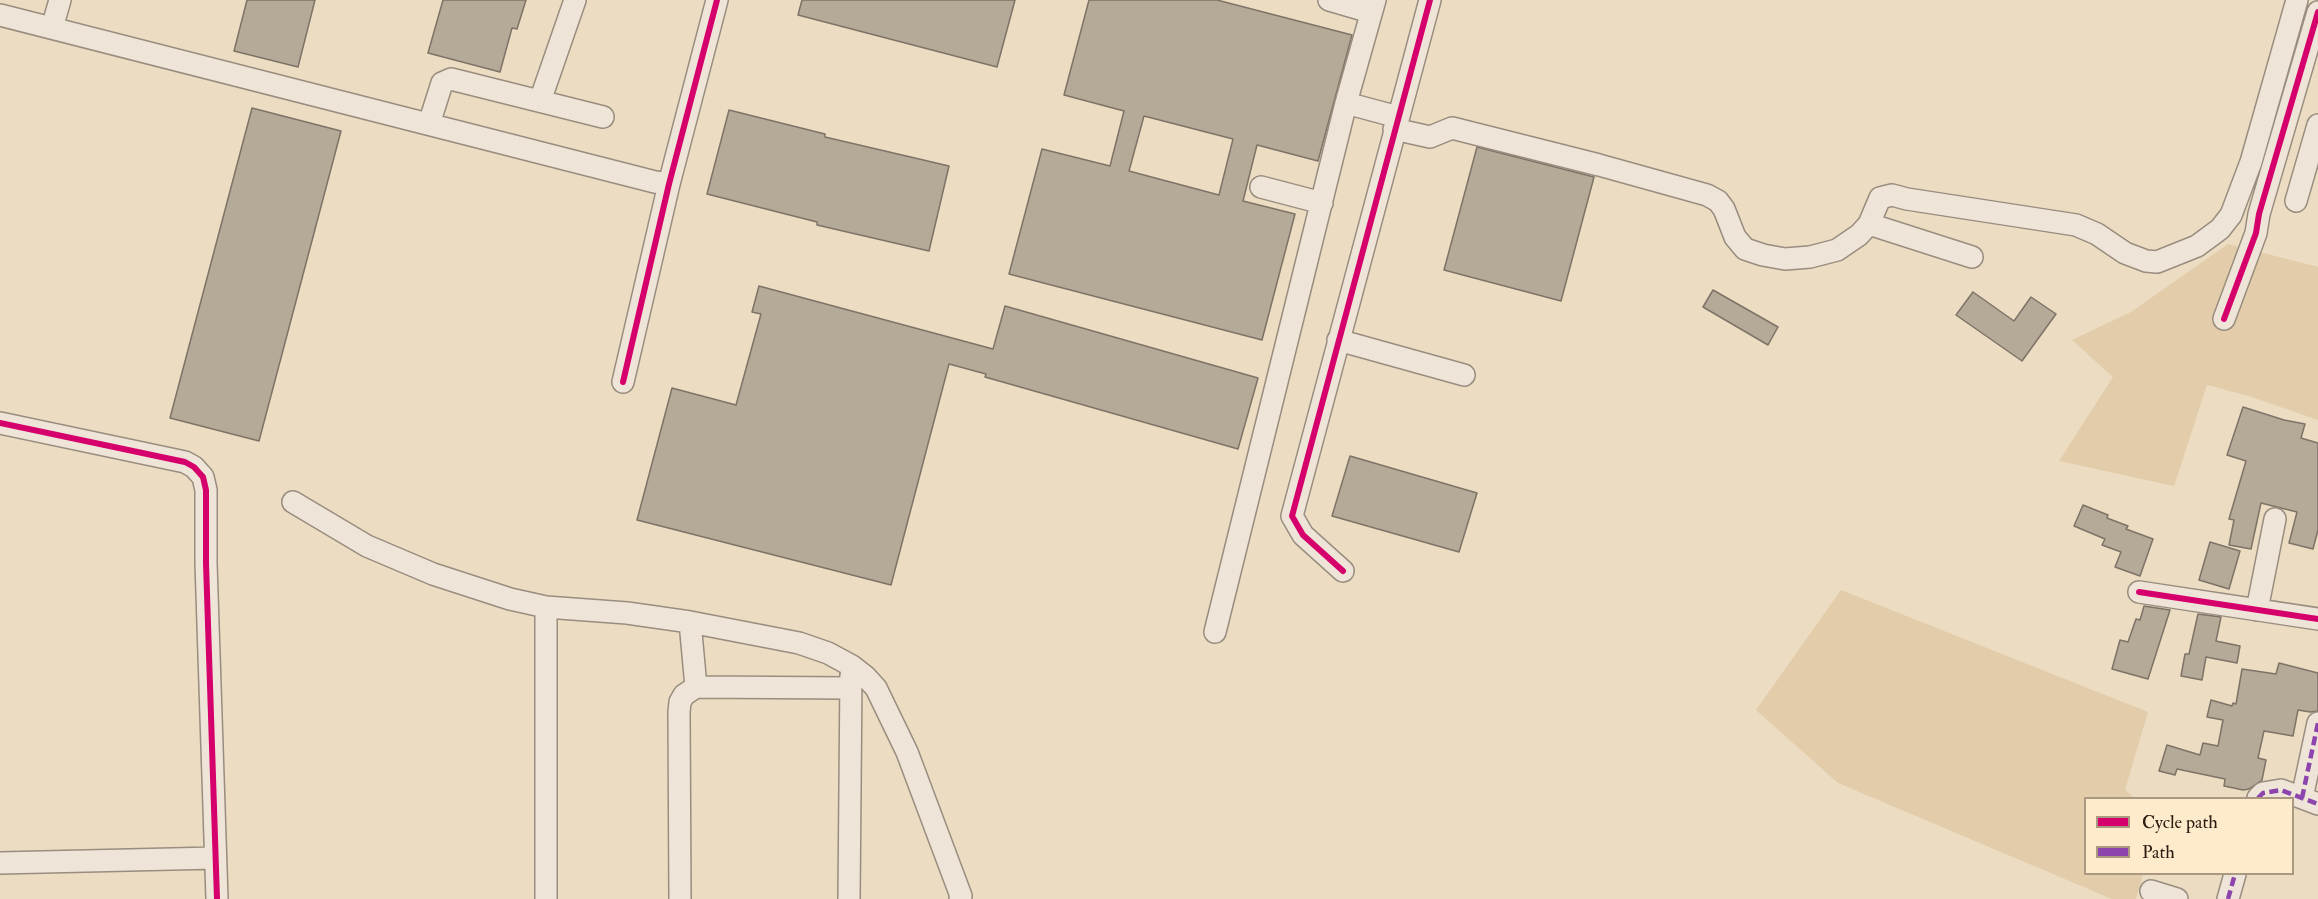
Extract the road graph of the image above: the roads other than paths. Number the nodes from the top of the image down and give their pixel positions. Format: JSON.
{"nodes":[{"id":1,"x":60,"y":0,"type":"edge"},
{"id":2,"x":575,"y":0,"type":"edge"},
{"id":3,"x":717,"y":0,"type":"edge"},
{"id":4,"x":1329,"y":0,"type":"edge"},
{"id":5,"x":1430,"y":0,"type":"edge"},
{"id":6,"x":2297,"y":0,"type":"edge"},
{"id":7,"x":1373,"y":6,"type":"edge"},
{"id":8,"x":2318,"y":12,"type":"edge"},
{"id":9,"x":0,"y":15,"type":"edge"},
{"id":10,"x":52,"y":28,"type":"junction"},
{"id":11,"x":540,"y":101,"type":"junction"},
{"id":12,"x":1346,"y":103,"type":"junction"},
{"id":13,"x":603,"y":117,"type":"dead end"},
{"id":14,"x":1396,"y":123,"type":"junction"},
{"id":15,"x":429,"y":124,"type":"junction"},
{"id":16,"x":2318,"y":125,"type":"edge"},
{"id":17,"x":669,"y":184,"type":"junction"},
{"id":18,"x":1260,"y":187,"type":"dead end"},
{"id":19,"x":2296,"y":201,"type":"dead end"},
{"id":20,"x":1322,"y":202,"type":"junction"},
{"id":21,"x":1869,"y":224,"type":"junction"},
{"id":22,"x":1972,"y":257,"type":"dead end"},
{"id":23,"x":2224,"y":319,"type":"dead end"},
{"id":24,"x":1338,"y":340,"type":"junction"},
{"id":25,"x":1464,"y":375,"type":"dead end"},
{"id":26,"x":623,"y":382,"type":"dead end"},
{"id":27,"x":0,"y":423,"type":"edge"},
{"id":28,"x":293,"y":502,"type":"dead end"},
{"id":29,"x":2275,"y":519,"type":"dead end"},
{"id":30,"x":1343,"y":571,"type":"dead end"},
{"id":31,"x":2139,"y":592,"type":"dead end"},
{"id":32,"x":546,"y":607,"type":"junction"},
{"id":33,"x":2257,"y":610,"type":"junction"},
{"id":34,"x":2318,"y":619,"type":"edge"},
{"id":35,"x":690,"y":622,"type":"junction"},
{"id":36,"x":1215,"y":632,"type":"dead end"},
{"id":37,"x":852,"y":666,"type":"junction"},
{"id":38,"x":696,"y":687,"type":"junction"},
{"id":39,"x":850,"y":688,"type":"junction"},
{"id":40,"x":2318,"y":723,"type":"edge"},
{"id":41,"x":2259,"y":797,"type":"edge"},
{"id":42,"x":2310,"y":801,"type":"edge"},
{"id":43,"x":214,"y":858,"type":"junction"},
{"id":44,"x":0,"y":863,"type":"edge"},
{"id":45,"x":2234,"y":875,"type":"edge"},
{"id":46,"x":2151,"y":891,"type":"dead end"},
{"id":47,"x":217,"y":899,"type":"edge"},
{"id":48,"x":546,"y":899,"type":"edge"},
{"id":49,"x":680,"y":899,"type":"edge"},
{"id":50,"x":849,"y":899,"type":"edge"},
{"id":51,"x":960,"y":899,"type":"edge"},
{"id":52,"x":2177,"y":899,"type":"edge"},
{"id":53,"x":2228,"y":899,"type":"edge"}],
"edges":[{"from":1,"to":10,"type":"street"},
{"from":2,"to":11,"type":"street"},
{"from":3,"to":17,"type":"street"},
{"from":4,"to":7,"type":"street"},
{"from":5,"to":14,"type":"street"},
{"from":6,"to":21,"type":"street"},
{"from":7,"to":12,"type":"street"},
{"from":8,"to":23,"type":"street"},
{"from":9,"to":10,"type":"street"},
{"from":10,"to":15,"type":"street"},
{"from":11,"to":13,"type":"street"},
{"from":11,"to":15,"type":"street"},
{"from":12,"to":14,"type":"street"},
{"from":12,"to":20,"type":"street"},
{"from":14,"to":21,"type":"street"},
{"from":14,"to":24,"type":"street"},
{"from":15,"to":17,"type":"street"},
{"from":16,"to":19,"type":"street"},
{"from":17,"to":26,"type":"street"},
{"from":18,"to":20,"type":"street"},
{"from":20,"to":36,"type":"street"},
{"from":21,"to":22,"type":"street"},
{"from":24,"to":25,"type":"street"},
{"from":24,"to":30,"type":"street"},
{"from":27,"to":43,"type":"street"},
{"from":28,"to":32,"type":"street"},
{"from":29,"to":33,"type":"street"},
{"from":31,"to":33,"type":"street"},
{"from":32,"to":35,"type":"street"},
{"from":32,"to":48,"type":"street"},
{"from":33,"to":34,"type":"street"},
{"from":35,"to":37,"type":"street"},
{"from":35,"to":38,"type":"street"},
{"from":37,"to":39,"type":"street"},
{"from":37,"to":51,"type":"street"},
{"from":38,"to":39,"type":"street"},
{"from":38,"to":49,"type":"street"},
{"from":39,"to":50,"type":"street"},
{"from":40,"to":42,"type":"street"},
{"from":41,"to":42,"type":"street"},
{"from":43,"to":44,"type":"street"},
{"from":43,"to":47,"type":"street"},
{"from":45,"to":53,"type":"street"},
{"from":46,"to":52,"type":"street"}]}
